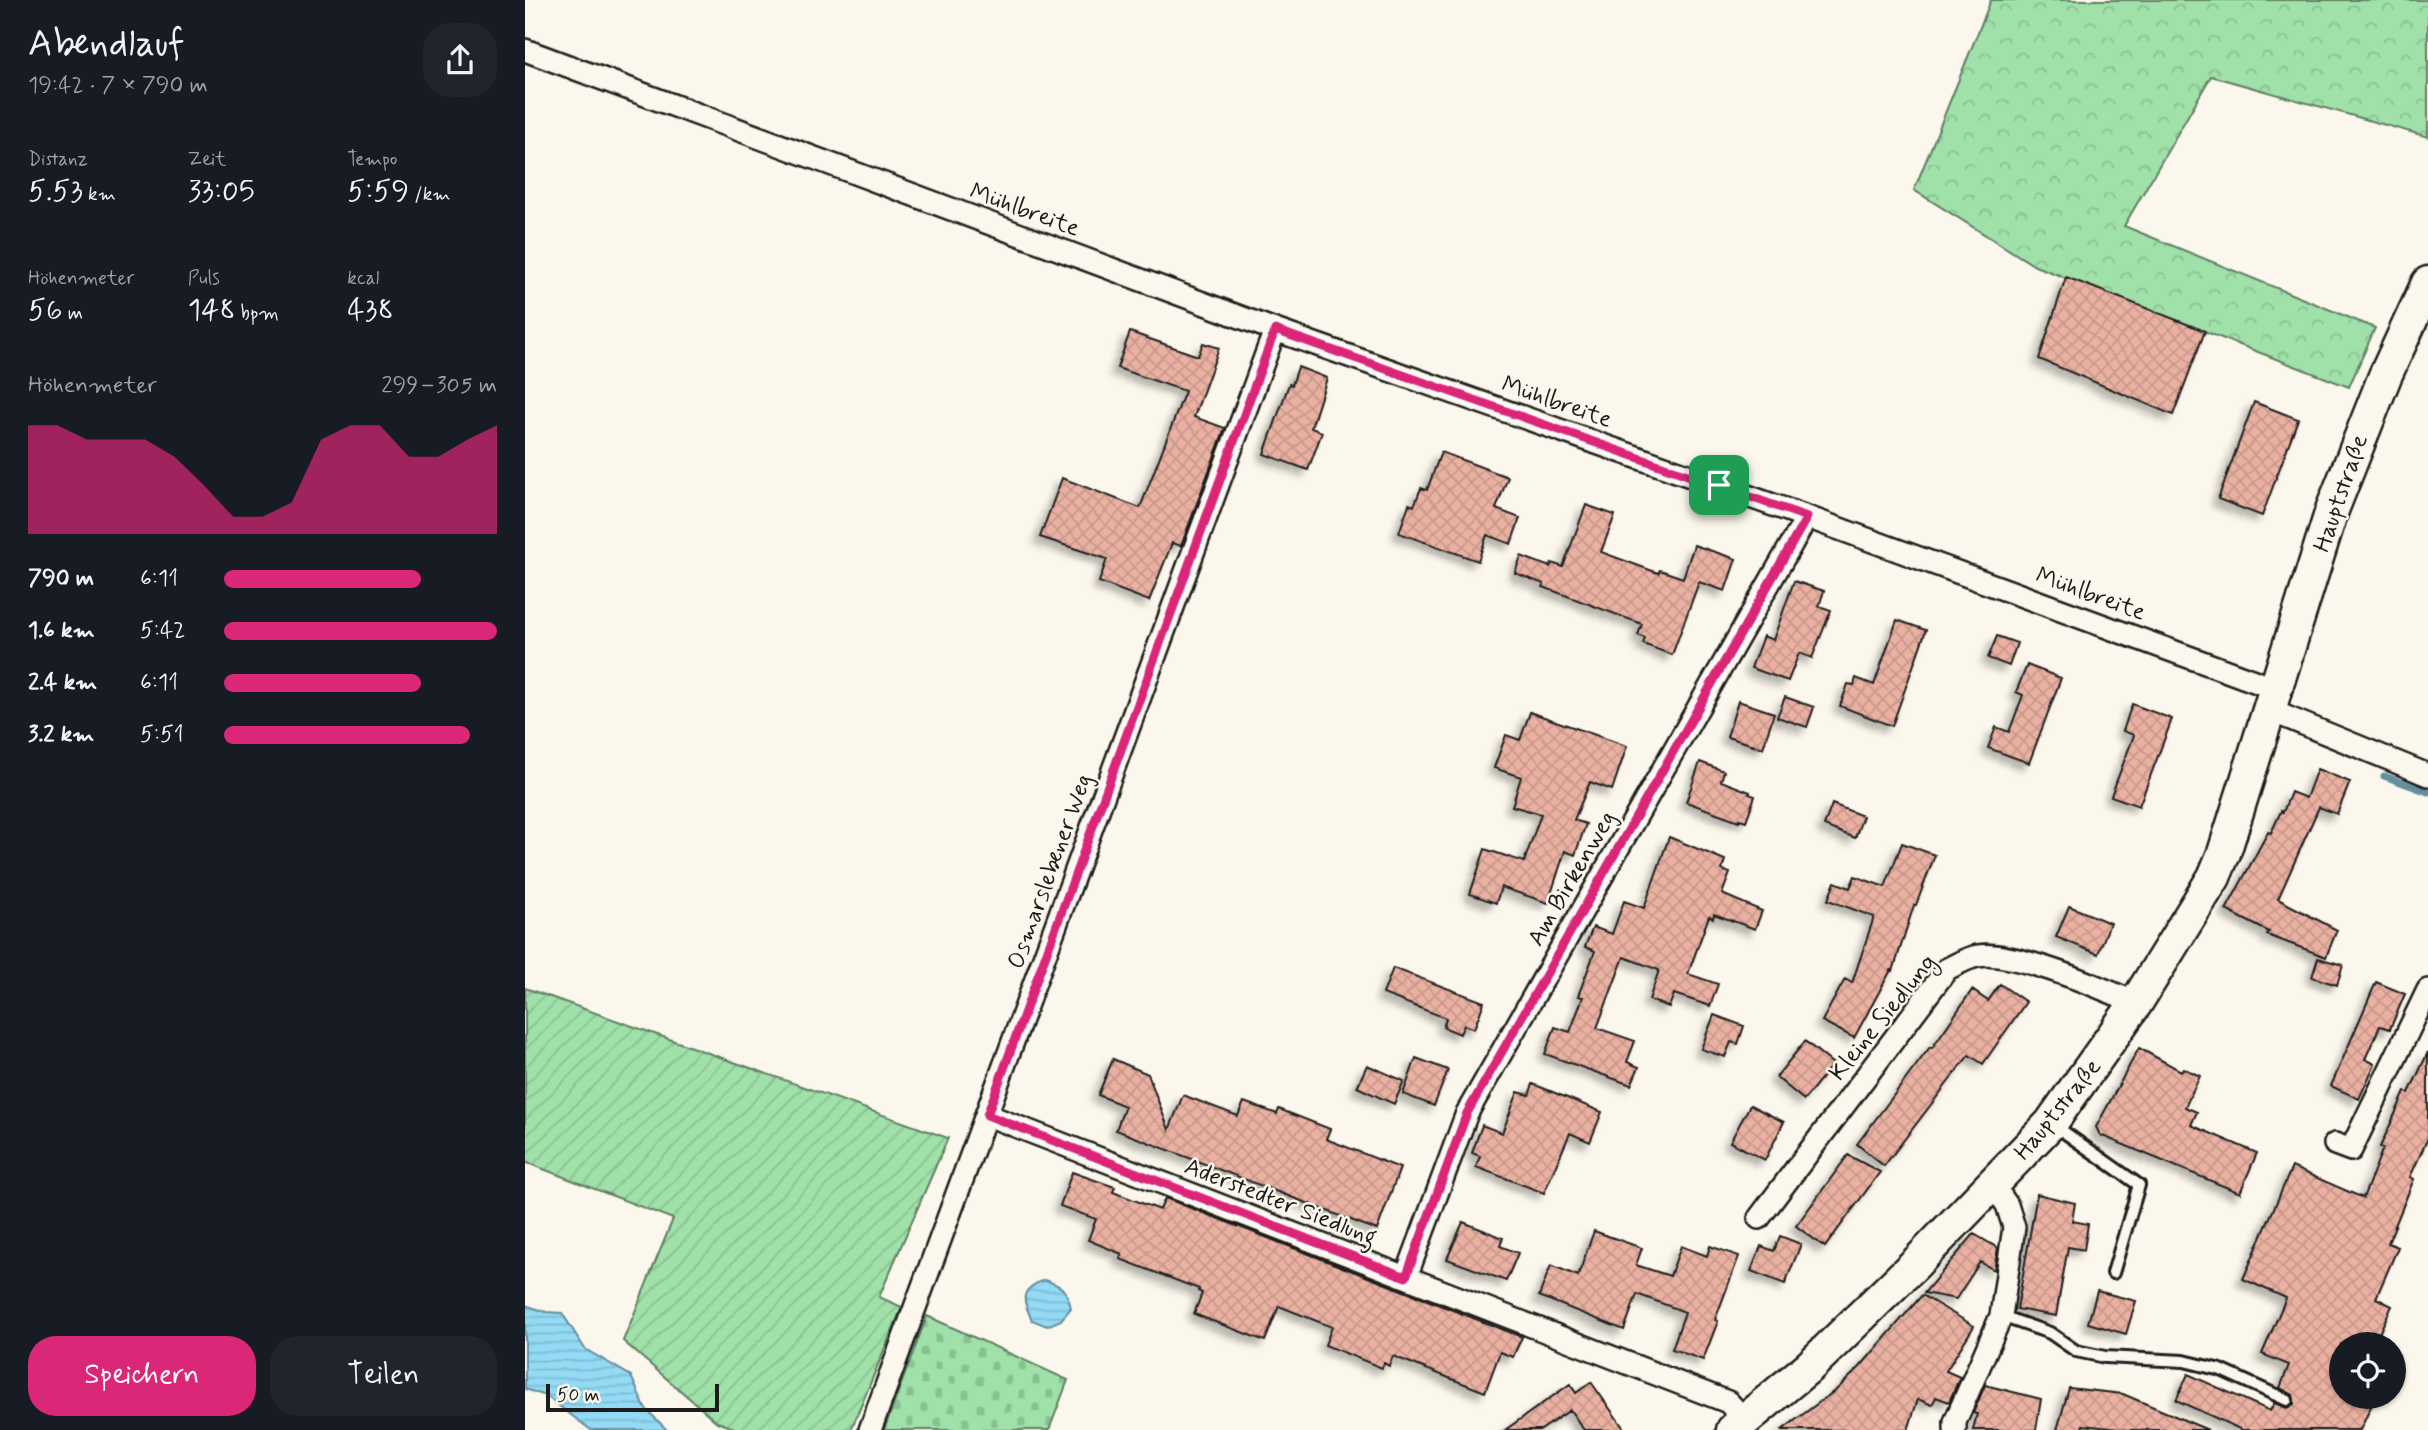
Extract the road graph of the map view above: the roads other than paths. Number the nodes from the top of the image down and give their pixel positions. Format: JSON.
{"nodes":[{"id":1,"x":525,"y":50,"type":"edge"},
{"id":2,"x":2428,"y":283,"type":"edge"},
{"id":3,"x":1275,"y":330,"type":"junction"},
{"id":4,"x":1807,"y":517,"type":"junction"},
{"id":5,"x":2272,"y":700,"type":"junction"},
{"id":6,"x":2428,"y":775,"type":"edge"},
{"id":7,"x":2428,"y":990,"type":"edge"},
{"id":8,"x":2136,"y":1003,"type":"junction"},
{"id":9,"x":987,"y":1115,"type":"junction"},
{"id":10,"x":2051,"y":1124,"type":"junction"},
{"id":11,"x":2335,"y":1144,"type":"dead end"},
{"id":12,"x":1993,"y":1185,"type":"junction"},
{"id":13,"x":1759,"y":1218,"type":"dead end"},
{"id":14,"x":2113,"y":1273,"type":"dead end"},
{"id":15,"x":1406,"y":1277,"type":"junction"},
{"id":16,"x":2001,"y":1316,"type":"junction"},
{"id":17,"x":2287,"y":1400,"type":"dead end"},
{"id":18,"x":1740,"y":1425,"type":"edge"},
{"id":19,"x":870,"y":1430,"type":"edge"},
{"id":20,"x":1955,"y":1430,"type":"edge"}],
"edges":[{"from":1,"to":3,"type":"street","name":"Mühlbreite"},
{"from":2,"to":5,"type":"main road","name":"Hauptstraße"},
{"from":3,"to":4,"type":"street","name":"Mühlbreite"},
{"from":3,"to":9,"type":"street","name":"Osmarslebener Weg"},
{"from":4,"to":5,"type":"street","name":"Mühlbreite"},
{"from":4,"to":15,"type":"street","name":"Am Birkenweg"},
{"from":5,"to":6,"type":"street"},
{"from":5,"to":8,"type":"main road","name":"Hauptstraße"},
{"from":7,"to":11,"type":"street"},
{"from":8,"to":10,"type":"main road","name":"Hauptstraße"},
{"from":8,"to":13,"type":"street","name":"Kleine Siedlung"},
{"from":9,"to":15,"type":"street","name":"Aderstedter Siedlung"},
{"from":9,"to":19,"type":"street","name":"Osmarslebener Weg"},
{"from":10,"to":12,"type":"main road","name":"Hauptstraße"},
{"from":10,"to":14,"type":"lane"},
{"from":12,"to":16,"type":"street"},
{"from":12,"to":18,"type":"main road","name":"Hauptstraße"},
{"from":15,"to":18,"type":"street","name":"Aderstedter Siedlung"},
{"from":16,"to":17,"type":"lane"},
{"from":16,"to":20,"type":"street"}]}
